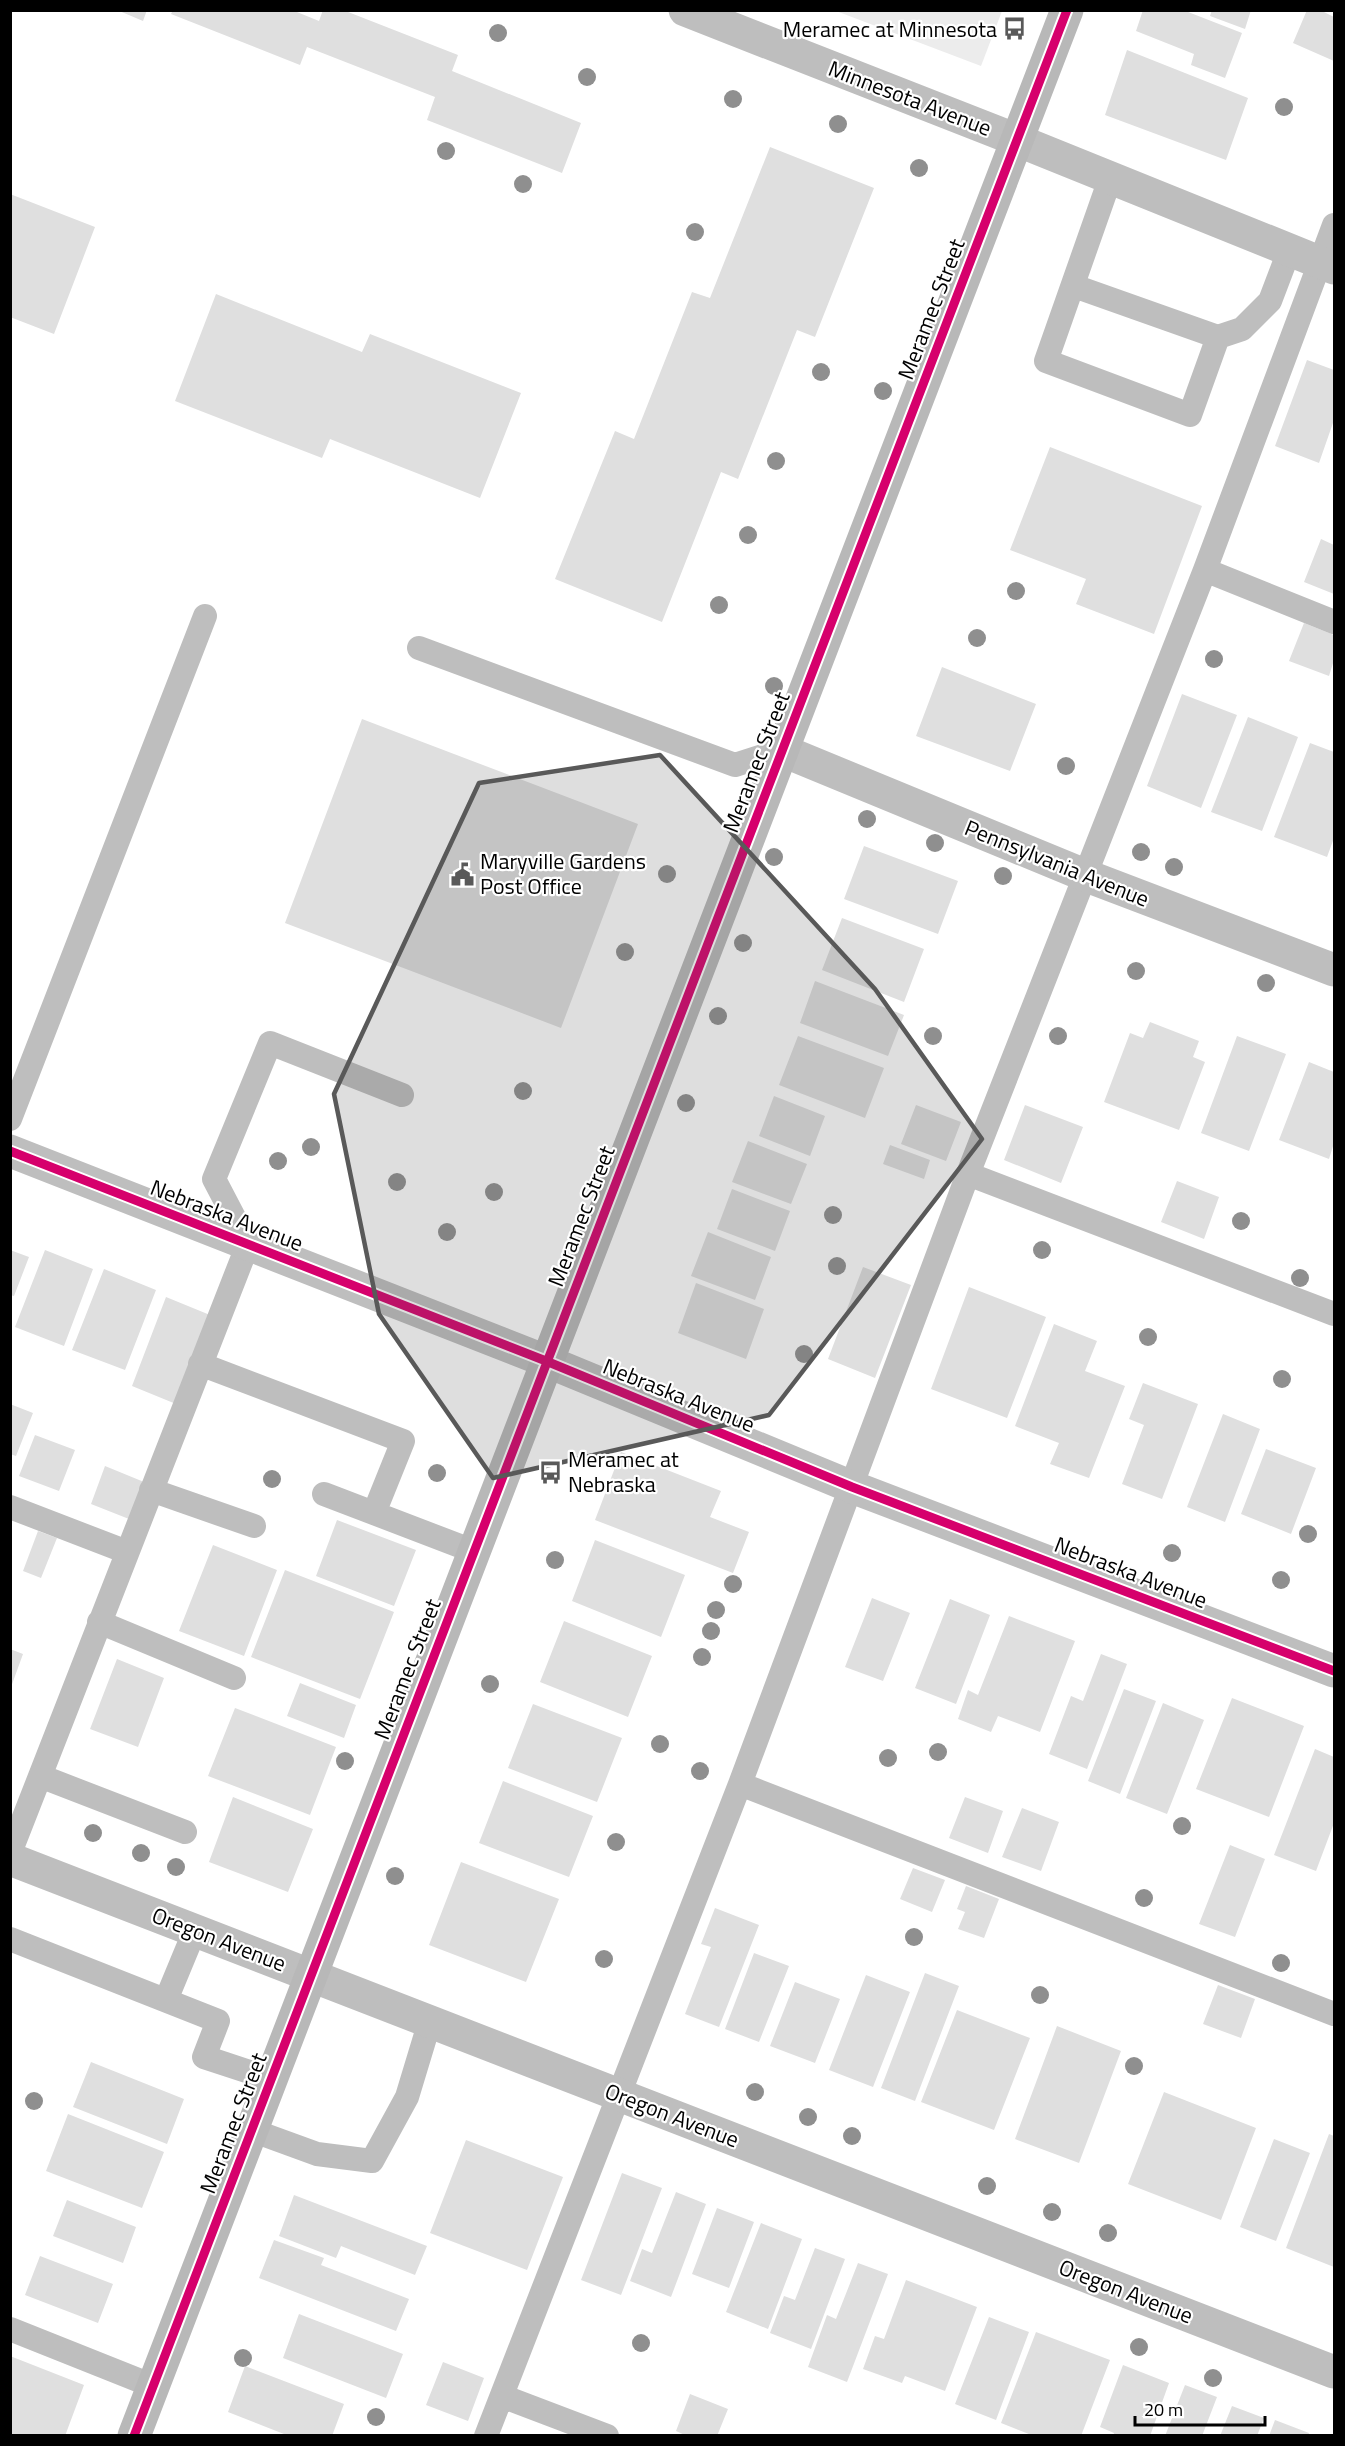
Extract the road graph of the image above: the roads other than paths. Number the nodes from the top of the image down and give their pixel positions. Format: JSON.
{"nodes":[{"id":1,"x":685,"y":10,"type":"edge"},
{"id":2,"x":1067,"y":10,"type":"edge"},
{"id":3,"x":1017,"y":140,"type":"junction"},
{"id":4,"x":1110,"y":179,"type":"junction"},
{"id":5,"x":1335,"y":225,"type":"edge"},
{"id":6,"x":1289,"y":251,"type":"junction"},
{"id":7,"x":1327,"y":265,"type":"edge"},
{"id":8,"x":1074,"y":286,"type":"junction"},
{"id":9,"x":1218,"y":337,"type":"junction"},
{"id":10,"x":1205,"y":570,"type":"junction"},
{"id":11,"x":206,"y":616,"type":"dead end"},
{"id":12,"x":1335,"y":622,"type":"edge"},
{"id":13,"x":419,"y":648,"type":"dead end"},
{"id":14,"x":782,"y":750,"type":"junction"},
{"id":15,"x":1087,"y":876,"type":"junction"},
{"id":16,"x":1335,"y":970,"type":"edge"},
{"id":17,"x":402,"y":1095,"type":"dead end"},
{"id":18,"x":10,"y":1119,"type":"edge"},
{"id":19,"x":10,"y":1151,"type":"edge"},
{"id":20,"x":968,"y":1174,"type":"junction"},
{"id":21,"x":248,"y":1244,"type":"junction"},
{"id":22,"x":1335,"y":1314,"type":"edge"},
{"id":23,"x":546,"y":1361,"type":"junction"},
{"id":24,"x":200,"y":1364,"type":"junction"},
{"id":25,"x":852,"y":1487,"type":"junction"},
{"id":26,"x":151,"y":1490,"type":"junction"},
{"id":27,"x":324,"y":1494,"type":"dead end"},
{"id":28,"x":10,"y":1507,"type":"edge"},
{"id":29,"x":374,"y":1513,"type":"junction"},
{"id":30,"x":254,"y":1526,"type":"dead end"},
{"id":31,"x":473,"y":1551,"type":"junction"},
{"id":32,"x":127,"y":1552,"type":"junction"},
{"id":33,"x":99,"y":1622,"type":"junction"},
{"id":34,"x":1335,"y":1671,"type":"edge"},
{"id":35,"x":234,"y":1678,"type":"dead end"},
{"id":36,"x":40,"y":1776,"type":"junction"},
{"id":37,"x":740,"y":1784,"type":"junction"},
{"id":38,"x":185,"y":1832,"type":"dead end"},
{"id":39,"x":10,"y":1853,"type":"edge"},
{"id":40,"x":10,"y":1858,"type":"edge"},
{"id":41,"x":195,"y":1930,"type":"junction"},
{"id":42,"x":10,"y":1939,"type":"edge"},
{"id":43,"x":311,"y":1975,"type":"junction"},
{"id":44,"x":166,"y":2000,"type":"junction"},
{"id":45,"x":1335,"y":2014,"type":"edge"},
{"id":46,"x":430,"y":2021,"type":"junction"},
{"id":47,"x":271,"y":2079,"type":"junction"},
{"id":48,"x":619,"y":2095,"type":"junction"},
{"id":49,"x":251,"y":2130,"type":"junction"},
{"id":50,"x":10,"y":2329,"type":"edge"},
{"id":51,"x":1335,"y":2372,"type":"edge"},
{"id":52,"x":153,"y":2386,"type":"junction"},
{"id":53,"x":502,"y":2396,"type":"junction"},
{"id":54,"x":134,"y":2436,"type":"edge"},
{"id":55,"x":486,"y":2436,"type":"edge"},
{"id":56,"x":607,"y":2436,"type":"edge"}],
"edges":[{"from":1,"to":3,"type":"street","name":"Minnesota Avenue"},
{"from":2,"to":3,"type":"street","name":"Meramec Street"},
{"from":3,"to":4,"type":"street","name":"Minnesota Avenue"},
{"from":3,"to":14,"type":"street","name":"Meramec Street"},
{"from":4,"to":6,"type":"street","name":"Minnesota Avenue"},
{"from":4,"to":8,"type":"lane"},
{"from":5,"to":7,"type":"lane"},
{"from":6,"to":7,"type":"street","name":"Minnesota Avenue"},
{"from":6,"to":9,"type":"lane"},
{"from":7,"to":10,"type":"lane"},
{"from":8,"to":9,"type":"lane"},
{"from":8,"to":9,"type":"lane"},
{"from":10,"to":12,"type":"lane"},
{"from":10,"to":15,"type":"lane"},
{"from":11,"to":18,"type":"lane"},
{"from":13,"to":14,"type":"lane"},
{"from":14,"to":15,"type":"street","name":"Pennsylvania Avenue"},
{"from":14,"to":23,"type":"street","name":"Meramec Street"},
{"from":15,"to":16,"type":"street","name":"Pennsylvania Avenue"},
{"from":15,"to":20,"type":"lane"},
{"from":17,"to":21,"type":"lane"},
{"from":19,"to":21,"type":"street","name":"Nebraska Avenue"},
{"from":20,"to":22,"type":"lane"},
{"from":20,"to":25,"type":"lane"},
{"from":21,"to":23,"type":"street","name":"Nebraska Avenue"},
{"from":21,"to":24,"type":"lane"},
{"from":23,"to":25,"type":"street","name":"Nebraska Avenue"},
{"from":23,"to":31,"type":"street","name":"Meramec Street"},
{"from":24,"to":26,"type":"lane"},
{"from":24,"to":29,"type":"lane"},
{"from":25,"to":34,"type":"street","name":"Nebraska Avenue"},
{"from":25,"to":37,"type":"lane"},
{"from":26,"to":30,"type":"lane"},
{"from":26,"to":32,"type":"lane"},
{"from":27,"to":29,"type":"lane"},
{"from":28,"to":32,"type":"lane"},
{"from":29,"to":31,"type":"lane"},
{"from":31,"to":43,"type":"street","name":"Meramec Street"},
{"from":32,"to":33,"type":"lane"},
{"from":33,"to":35,"type":"lane"},
{"from":33,"to":36,"type":"lane"},
{"from":36,"to":38,"type":"lane"},
{"from":36,"to":39,"type":"lane"},
{"from":37,"to":45,"type":"lane"},
{"from":37,"to":48,"type":"lane"},
{"from":40,"to":41,"type":"street","name":"Oregon Avenue"},
{"from":41,"to":43,"type":"street","name":"Oregon Avenue"},
{"from":41,"to":44,"type":"lane"},
{"from":42,"to":44,"type":"lane"},
{"from":43,"to":46,"type":"street","name":"Oregon Avenue"},
{"from":43,"to":47,"type":"street","name":"Meramec Street"},
{"from":44,"to":47,"type":"lane"},
{"from":46,"to":48,"type":"street","name":"Oregon Avenue"},
{"from":46,"to":49,"type":"lane"},
{"from":47,"to":49,"type":"street","name":"Meramec Street"},
{"from":48,"to":51,"type":"street","name":"Oregon Avenue"},
{"from":48,"to":53,"type":"lane"},
{"from":49,"to":52,"type":"street","name":"Meramec Street"},
{"from":50,"to":52,"type":"lane"},
{"from":52,"to":54,"type":"street","name":"Meramec Street"},
{"from":53,"to":55,"type":"lane"},
{"from":53,"to":56,"type":"lane"}]}
